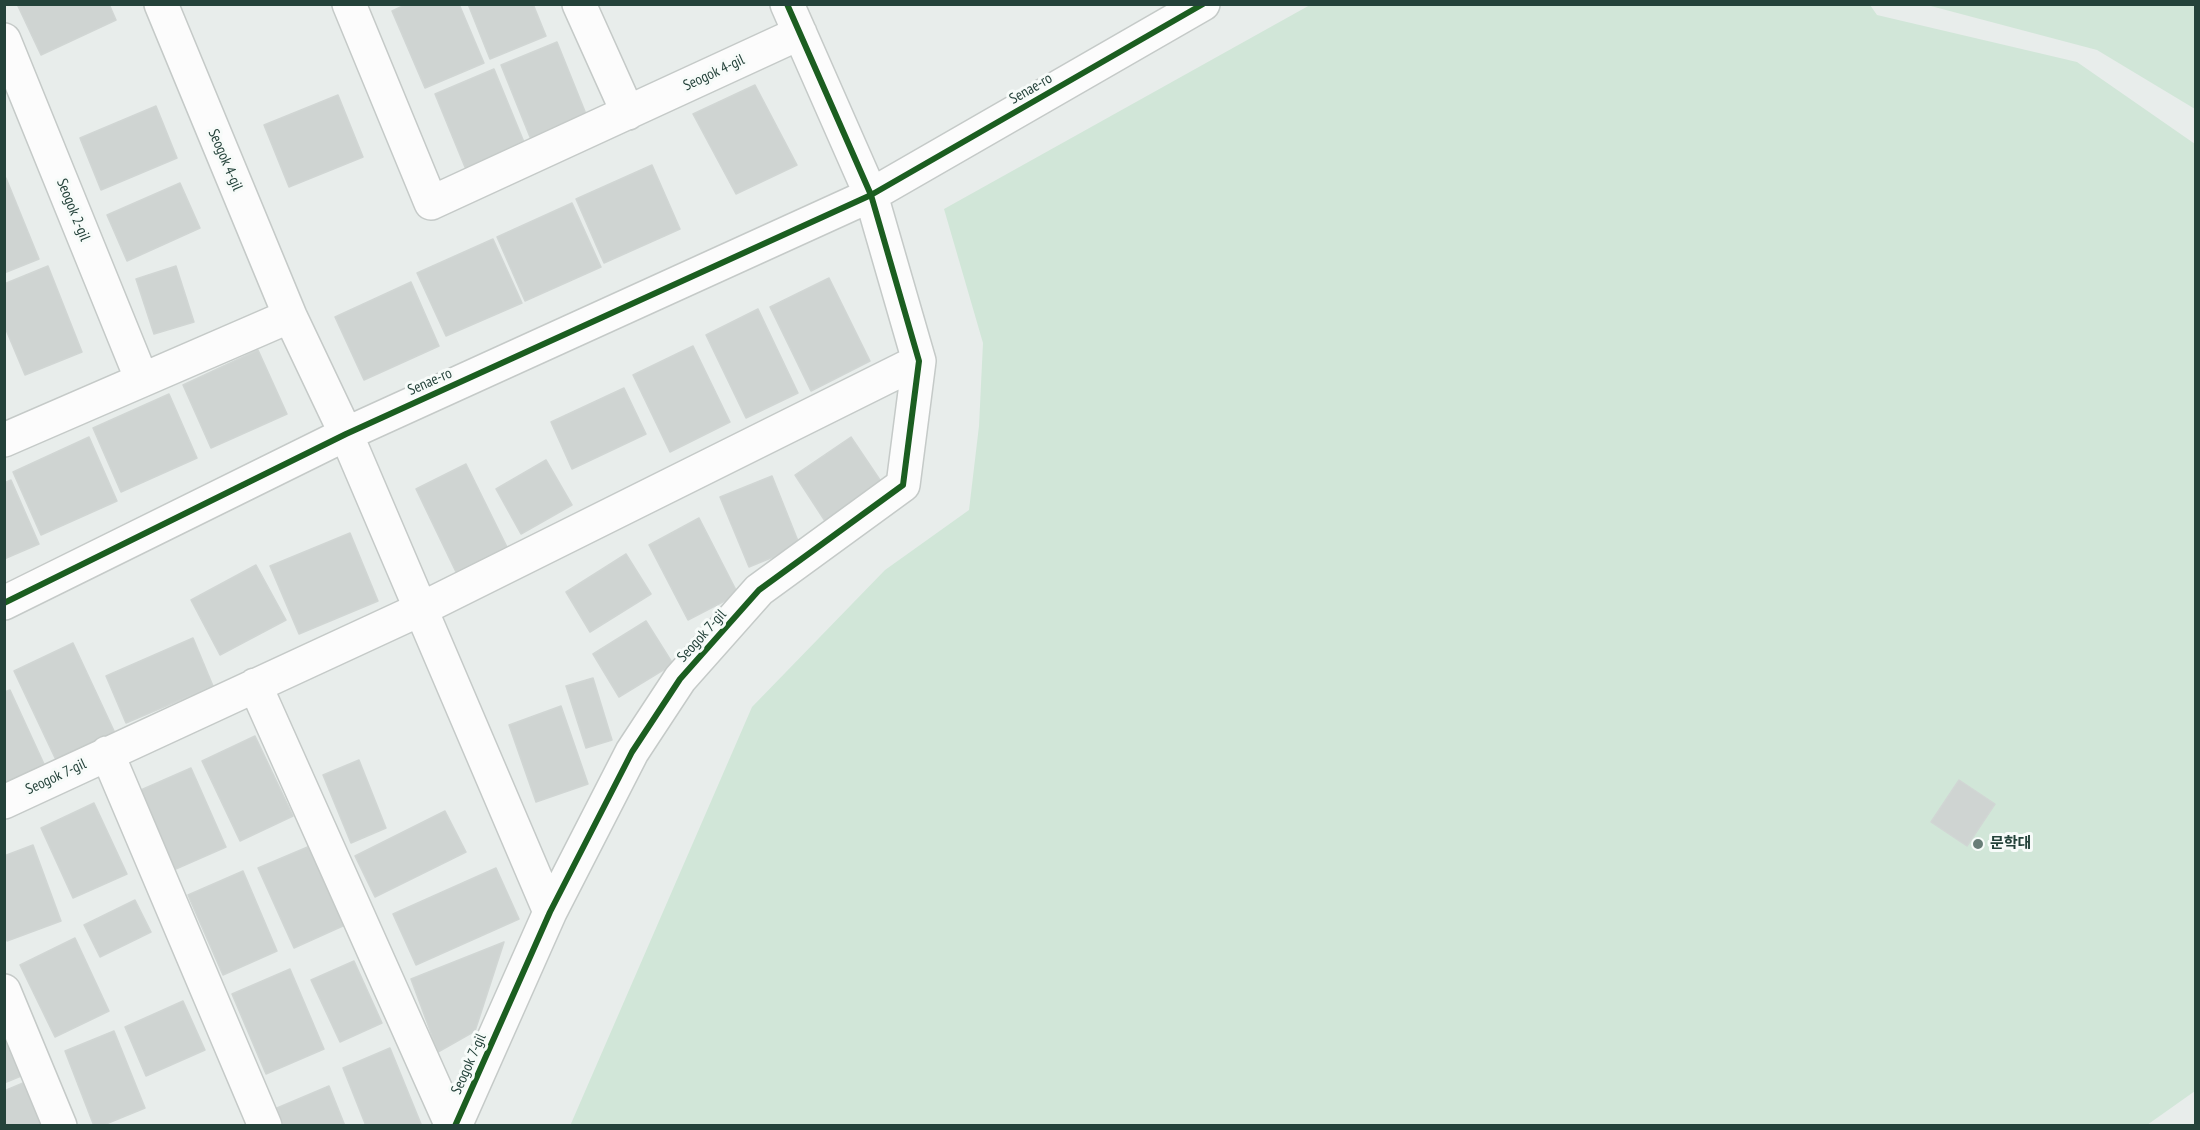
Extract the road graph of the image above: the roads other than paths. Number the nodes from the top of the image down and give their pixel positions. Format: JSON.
{"nodes":[{"id":1,"x":160,"y":4,"type":"edge"},
{"id":2,"x":349,"y":4,"type":"edge"},
{"id":3,"x":579,"y":4,"type":"edge"},
{"id":4,"x":1203,"y":4,"type":"edge"},
{"id":5,"x":794,"y":19,"type":"edge"},
{"id":6,"x":4,"y":40,"type":"edge"},
{"id":7,"x":628,"y":113,"type":"junction"},
{"id":8,"x":871,"y":195,"type":"junction"},
{"id":9,"x":290,"y":316,"type":"junction"},
{"id":10,"x":919,"y":361,"type":"junction"},
{"id":11,"x":142,"y":380,"type":"junction"},
{"id":12,"x":346,"y":434,"type":"junction"},
{"id":13,"x":4,"y":440,"type":"edge"},
{"id":14,"x":4,"y":603,"type":"edge"},
{"id":15,"x":420,"y":609,"type":"junction"},
{"id":16,"x":255,"y":685,"type":"junction"},
{"id":17,"x":107,"y":753,"type":"junction"},
{"id":18,"x":4,"y":802,"type":"edge"},
{"id":19,"x":550,"y":912,"type":"junction"},
{"id":20,"x":4,"y":991,"type":"edge"},
{"id":21,"x":60,"y":1125,"type":"edge"},
{"id":22,"x":265,"y":1125,"type":"edge"},
{"id":23,"x":453,"y":1125,"type":"edge"}],
"edges":[{"from":1,"to":9,"type":"street","name":"Seogok 4-gil"},
{"from":2,"to":7,"type":"street","name":"Seogok 4-gil"},
{"from":3,"to":7,"type":"street"},
{"from":4,"to":8,"type":"street","name":"Senae-ro"},
{"from":5,"to":7,"type":"street","name":"Seogok 4-gil"},
{"from":5,"to":8,"type":"street"},
{"from":6,"to":11,"type":"street","name":"Seogok 2-gil"},
{"from":8,"to":10,"type":"street","name":"Seogok 7-gil"},
{"from":8,"to":12,"type":"street","name":"Senae-ro"},
{"from":9,"to":11,"type":"street"},
{"from":9,"to":12,"type":"street","name":"Seogok 4-gil"},
{"from":10,"to":15,"type":"street","name":"Seogok 7-gil"},
{"from":10,"to":19,"type":"street","name":"Seogok 7-gil"},
{"from":11,"to":13,"type":"street"},
{"from":12,"to":14,"type":"street","name":"Senae-ro"},
{"from":12,"to":15,"type":"street"},
{"from":15,"to":16,"type":"street","name":"Seogok 7-gil"},
{"from":15,"to":19,"type":"street"},
{"from":16,"to":17,"type":"street","name":"Seogok 7-gil"},
{"from":16,"to":23,"type":"street","name":"Seogok 7-gil"},
{"from":17,"to":18,"type":"street","name":"Seogok 7-gil"},
{"from":17,"to":22,"type":"street"},
{"from":19,"to":23,"type":"street","name":"Seogok 7-gil"},
{"from":20,"to":21,"type":"street"}]}
